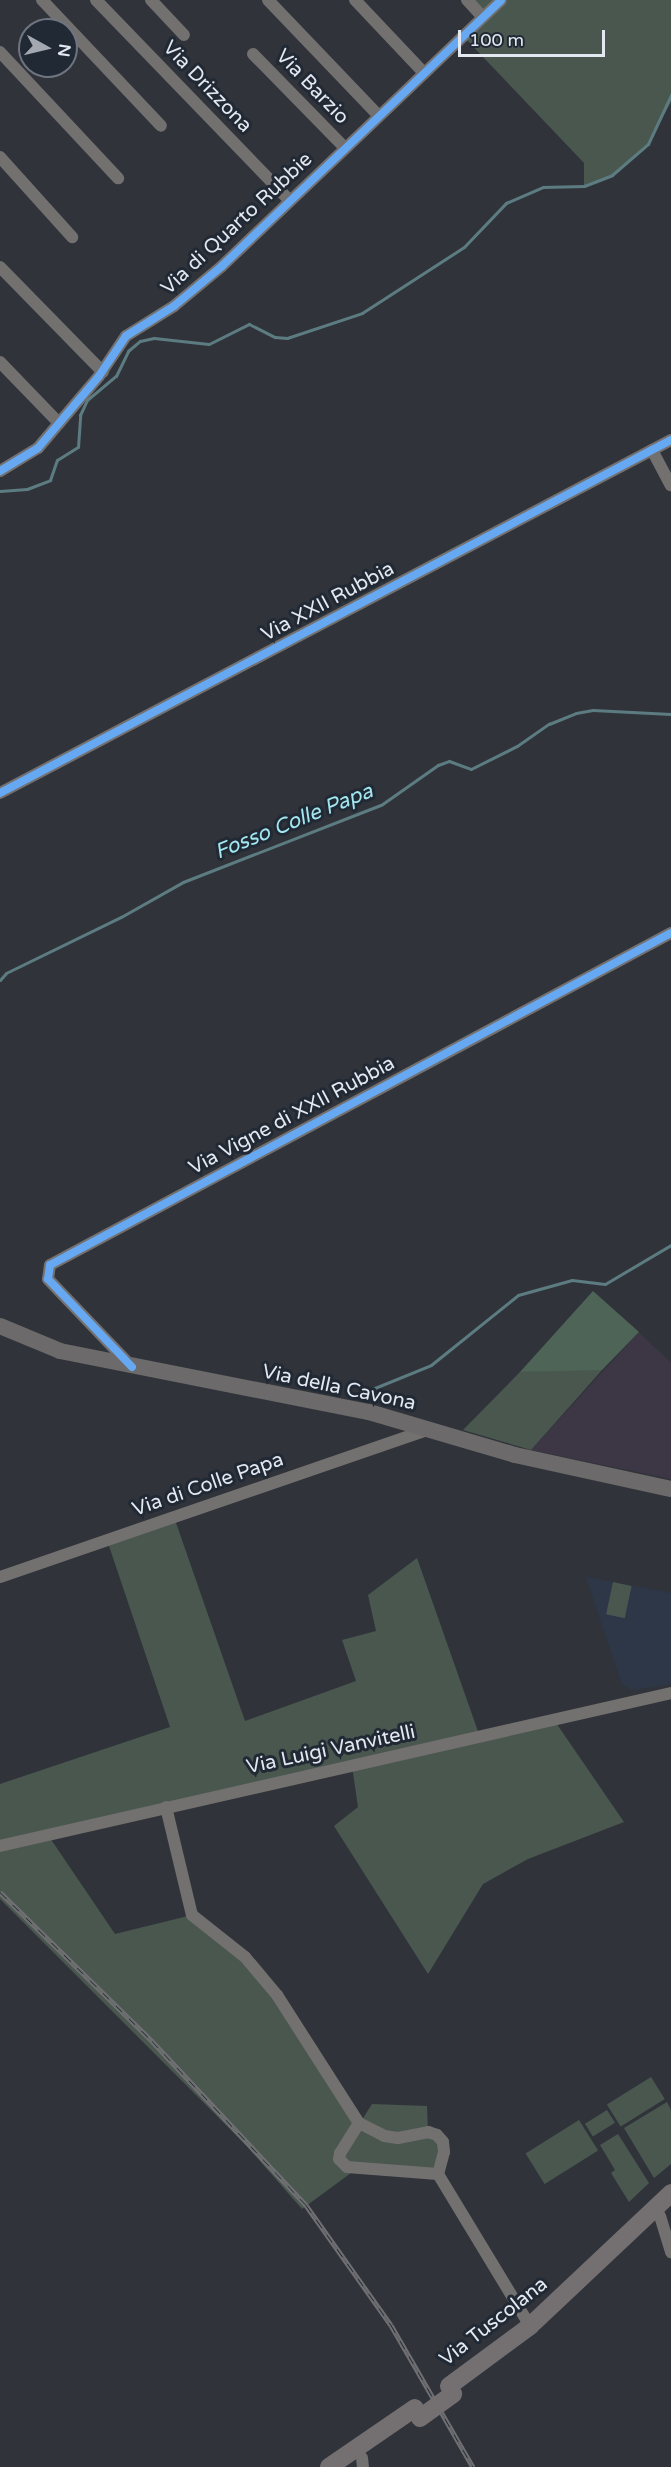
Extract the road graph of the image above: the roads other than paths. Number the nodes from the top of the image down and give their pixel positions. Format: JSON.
{"nodes":[{"id":1,"x":42,"y":0,"type":"edge"},
{"id":2,"x":96,"y":0,"type":"edge"},
{"id":3,"x":151,"y":0,"type":"edge"},
{"id":4,"x":268,"y":0,"type":"edge"},
{"id":5,"x":355,"y":0,"type":"edge"},
{"id":6,"x":467,"y":0,"type":"edge"},
{"id":7,"x":501,"y":0,"type":"edge"},
{"id":8,"x":483,"y":17,"type":"junction"},
{"id":9,"x":184,"y":35,"type":"dead end"},
{"id":10,"x":0,"y":52,"type":"edge"},
{"id":11,"x":253,"y":54,"type":"dead end"},
{"id":12,"x":424,"y":73,"type":"junction"},
{"id":13,"x":378,"y":115,"type":"junction"},
{"id":14,"x":161,"y":126,"type":"dead end"},
{"id":15,"x":344,"y":147,"type":"junction"},
{"id":16,"x":0,"y":157,"type":"edge"},
{"id":17,"x":118,"y":178,"type":"dead end"},
{"id":18,"x":289,"y":200,"type":"junction"},
{"id":19,"x":72,"y":237,"type":"dead end"},
{"id":20,"x":0,"y":267,"type":"edge"},
{"id":21,"x":0,"y":362,"type":"edge"},
{"id":22,"x":103,"y":372,"type":"junction"},
{"id":23,"x":59,"y":423,"type":"junction"},
{"id":24,"x":671,"y":440,"type":"edge"},
{"id":25,"x":652,"y":450,"type":"junction"},
{"id":26,"x":0,"y":471,"type":"edge"},
{"id":27,"x":671,"y":485,"type":"edge"},
{"id":28,"x":0,"y":793,"type":"edge"},
{"id":29,"x":671,"y":933,"type":"edge"},
{"id":30,"x":0,"y":1326,"type":"edge"},
{"id":31,"x":132,"y":1367,"type":"junction"},
{"id":32,"x":428,"y":1430,"type":"junction"},
{"id":33,"x":671,"y":1489,"type":"edge"},
{"id":34,"x":0,"y":1576,"type":"edge"},
{"id":35,"x":671,"y":1694,"type":"edge"},
{"id":36,"x":166,"y":1807,"type":"junction"},
{"id":37,"x":1,"y":1844,"type":"edge"},
{"id":38,"x":359,"y":2123,"type":"junction"},
{"id":39,"x":438,"y":2174,"type":"junction"},
{"id":40,"x":671,"y":2193,"type":"edge"},
{"id":41,"x":666,"y":2211,"type":"edge"},
{"id":42,"x":671,"y":2252,"type":"edge"},
{"id":43,"x":530,"y":2326,"type":"junction"},
{"id":44,"x":451,"y":2390,"type":"junction"},
{"id":45,"x":417,"y":2413,"type":"junction"},
{"id":46,"x":358,"y":2464,"type":"edge"},
{"id":47,"x":329,"y":2467,"type":"edge"}],
"edges":[{"from":1,"to":14,"type":"street"},
{"from":2,"to":18,"type":"street","name":"Via Drizzona"},
{"from":3,"to":9,"type":"street"},
{"from":4,"to":13,"type":"street"},
{"from":5,"to":12,"type":"street"},
{"from":6,"to":8,"type":"street"},
{"from":7,"to":8,"type":"street","name":"Via di Quarto Rubbie"},
{"from":8,"to":12,"type":"street","name":"Via di Quarto Rubbie"},
{"from":10,"to":17,"type":"street"},
{"from":11,"to":15,"type":"street","name":"Via Barzio"},
{"from":12,"to":13,"type":"street","name":"Via di Quarto Rubbie"},
{"from":13,"to":15,"type":"street","name":"Via di Quarto Rubbie"},
{"from":15,"to":18,"type":"street","name":"Via di Quarto Rubbie"},
{"from":16,"to":19,"type":"street"},
{"from":18,"to":22,"type":"street","name":"Via di Quarto Rubbie"},
{"from":20,"to":22,"type":"street"},
{"from":21,"to":23,"type":"street"},
{"from":22,"to":23,"type":"street","name":"Via di Quarto Rubbie"},
{"from":23,"to":26,"type":"street","name":"Via di Quarto Rubbie"},
{"from":24,"to":25,"type":"street","name":"Via XXII Rubbia"},
{"from":25,"to":27,"type":"street"},
{"from":25,"to":28,"type":"street","name":"Via XXII Rubbia"},
{"from":29,"to":31,"type":"street","name":"Via Vigne di XXII Rubbia"},
{"from":30,"to":31,"type":"main road","name":"Via della Cavona"},
{"from":31,"to":32,"type":"main road","name":"Via della Cavona"},
{"from":32,"to":33,"type":"main road","name":"Via della Cavona"},
{"from":32,"to":34,"type":"street","name":"Via di Colle Papa"},
{"from":35,"to":36,"type":"street","name":"Via Luigi Vanvitelli"},
{"from":36,"to":37,"type":"street","name":"Via Luigi Vanvitelli"},
{"from":36,"to":38,"type":"street"},
{"from":38,"to":39,"type":"street"},
{"from":38,"to":39,"type":"street"},
{"from":39,"to":43,"type":"street"},
{"from":40,"to":43,"type":"main road","name":"Via Tuscolana"},
{"from":41,"to":42,"type":"street"},
{"from":41,"to":44,"type":"main road","name":"Via Tuscolana"},
{"from":43,"to":44,"type":"main road","name":"Via Tuscolana"},
{"from":44,"to":45,"type":"main road","name":"Via Tuscolana","bridge":true},
{"from":45,"to":46,"type":"main road","name":"Via Tuscolana"},
{"from":45,"to":47,"type":"main road","name":"Via Tuscolana"}]}
